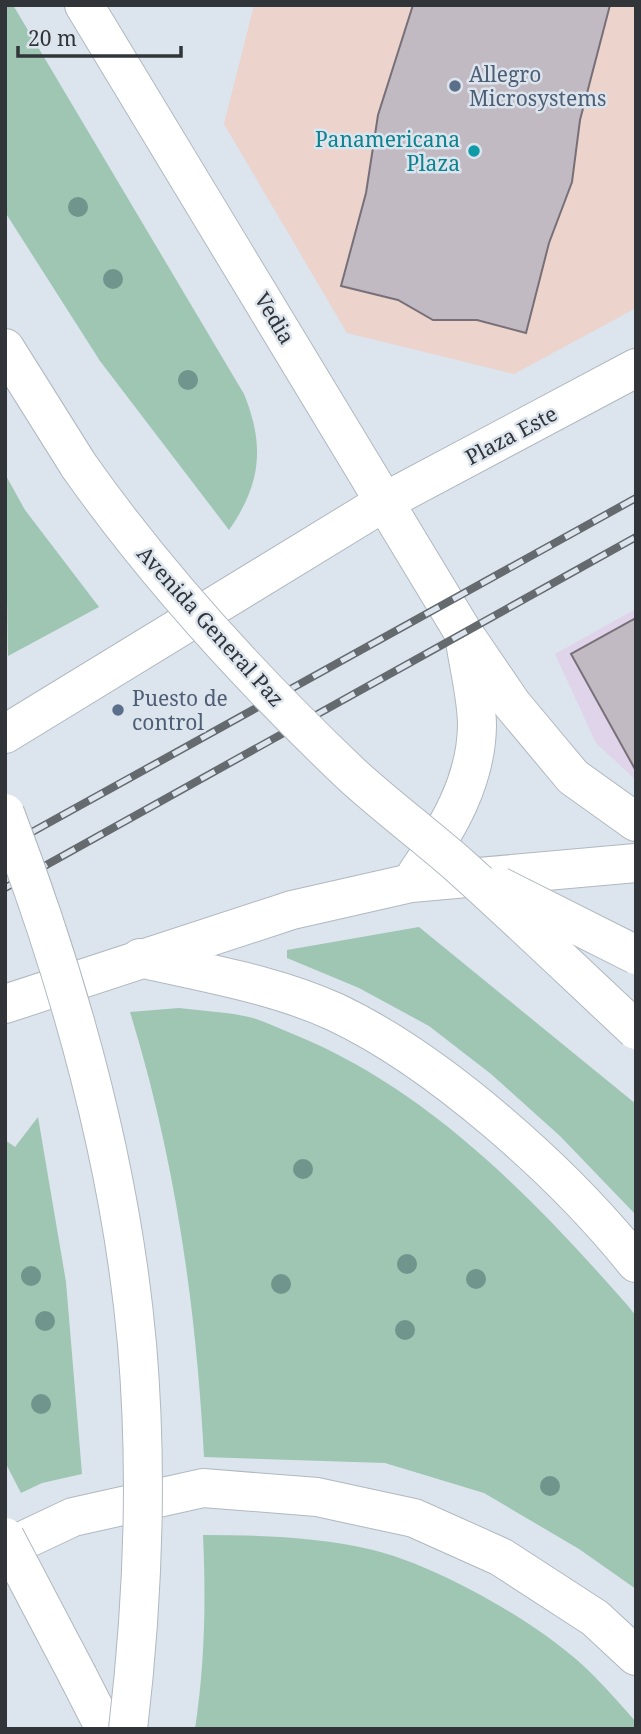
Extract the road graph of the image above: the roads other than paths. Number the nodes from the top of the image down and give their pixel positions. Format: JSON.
{"nodes":[{"id":1,"x":85,"y":5,"type":"edge"},
{"id":2,"x":5,"y":348,"type":"edge"},
{"id":3,"x":636,"y":368,"type":"edge"},
{"id":4,"x":386,"y":501,"type":"junction"},
{"id":5,"x":463,"y":632,"type":"junction"},
{"id":6,"x":5,"y":734,"type":"edge"},
{"id":7,"x":5,"y":813,"type":"edge"},
{"id":8,"x":636,"y":822,"type":"edge"},
{"id":9,"x":636,"y":863,"type":"edge"},
{"id":10,"x":460,"y":866,"type":"junction"},
{"id":11,"x":411,"y":883,"type":"junction"},
{"id":12,"x":636,"y":955,"type":"edge"},
{"id":13,"x":140,"y":958,"type":"junction"},
{"id":14,"x":5,"y":1004,"type":"edge"},
{"id":15,"x":636,"y":1030,"type":"edge"},
{"id":16,"x":636,"y":1263,"type":"edge"},
{"id":17,"x":5,"y":1537,"type":"edge"},
{"id":18,"x":5,"y":1549,"type":"edge"},
{"id":19,"x":636,"y":1656,"type":"edge"},
{"id":20,"x":105,"y":1729,"type":"edge"},
{"id":21,"x":128,"y":1729,"type":"edge"}],
"edges":[{"from":1,"to":4,"type":"main road","name":"Vedia"},
{"from":2,"to":10,"type":"main road","name":"Avenida General Paz","bridge":true},
{"from":3,"to":4,"type":"main road","name":"Plaza Este"},
{"from":4,"to":5,"type":"main road","name":"Vedia"},
{"from":4,"to":6,"type":"main road","name":"Plaza Este"},
{"from":5,"to":8,"type":"main road","name":"Vedia"},
{"from":5,"to":11,"type":"main road"},
{"from":7,"to":21,"type":"main road","bridge":true},
{"from":9,"to":11,"type":"main road"},
{"from":10,"to":12,"type":"main road","bridge":true},
{"from":10,"to":15,"type":"main road","bridge":true},
{"from":11,"to":13,"type":"main road"},
{"from":13,"to":14,"type":"main road"},
{"from":13,"to":16,"type":"main road"},
{"from":17,"to":20,"type":"main road","bridge":true},
{"from":18,"to":19,"type":"main road"}]}
